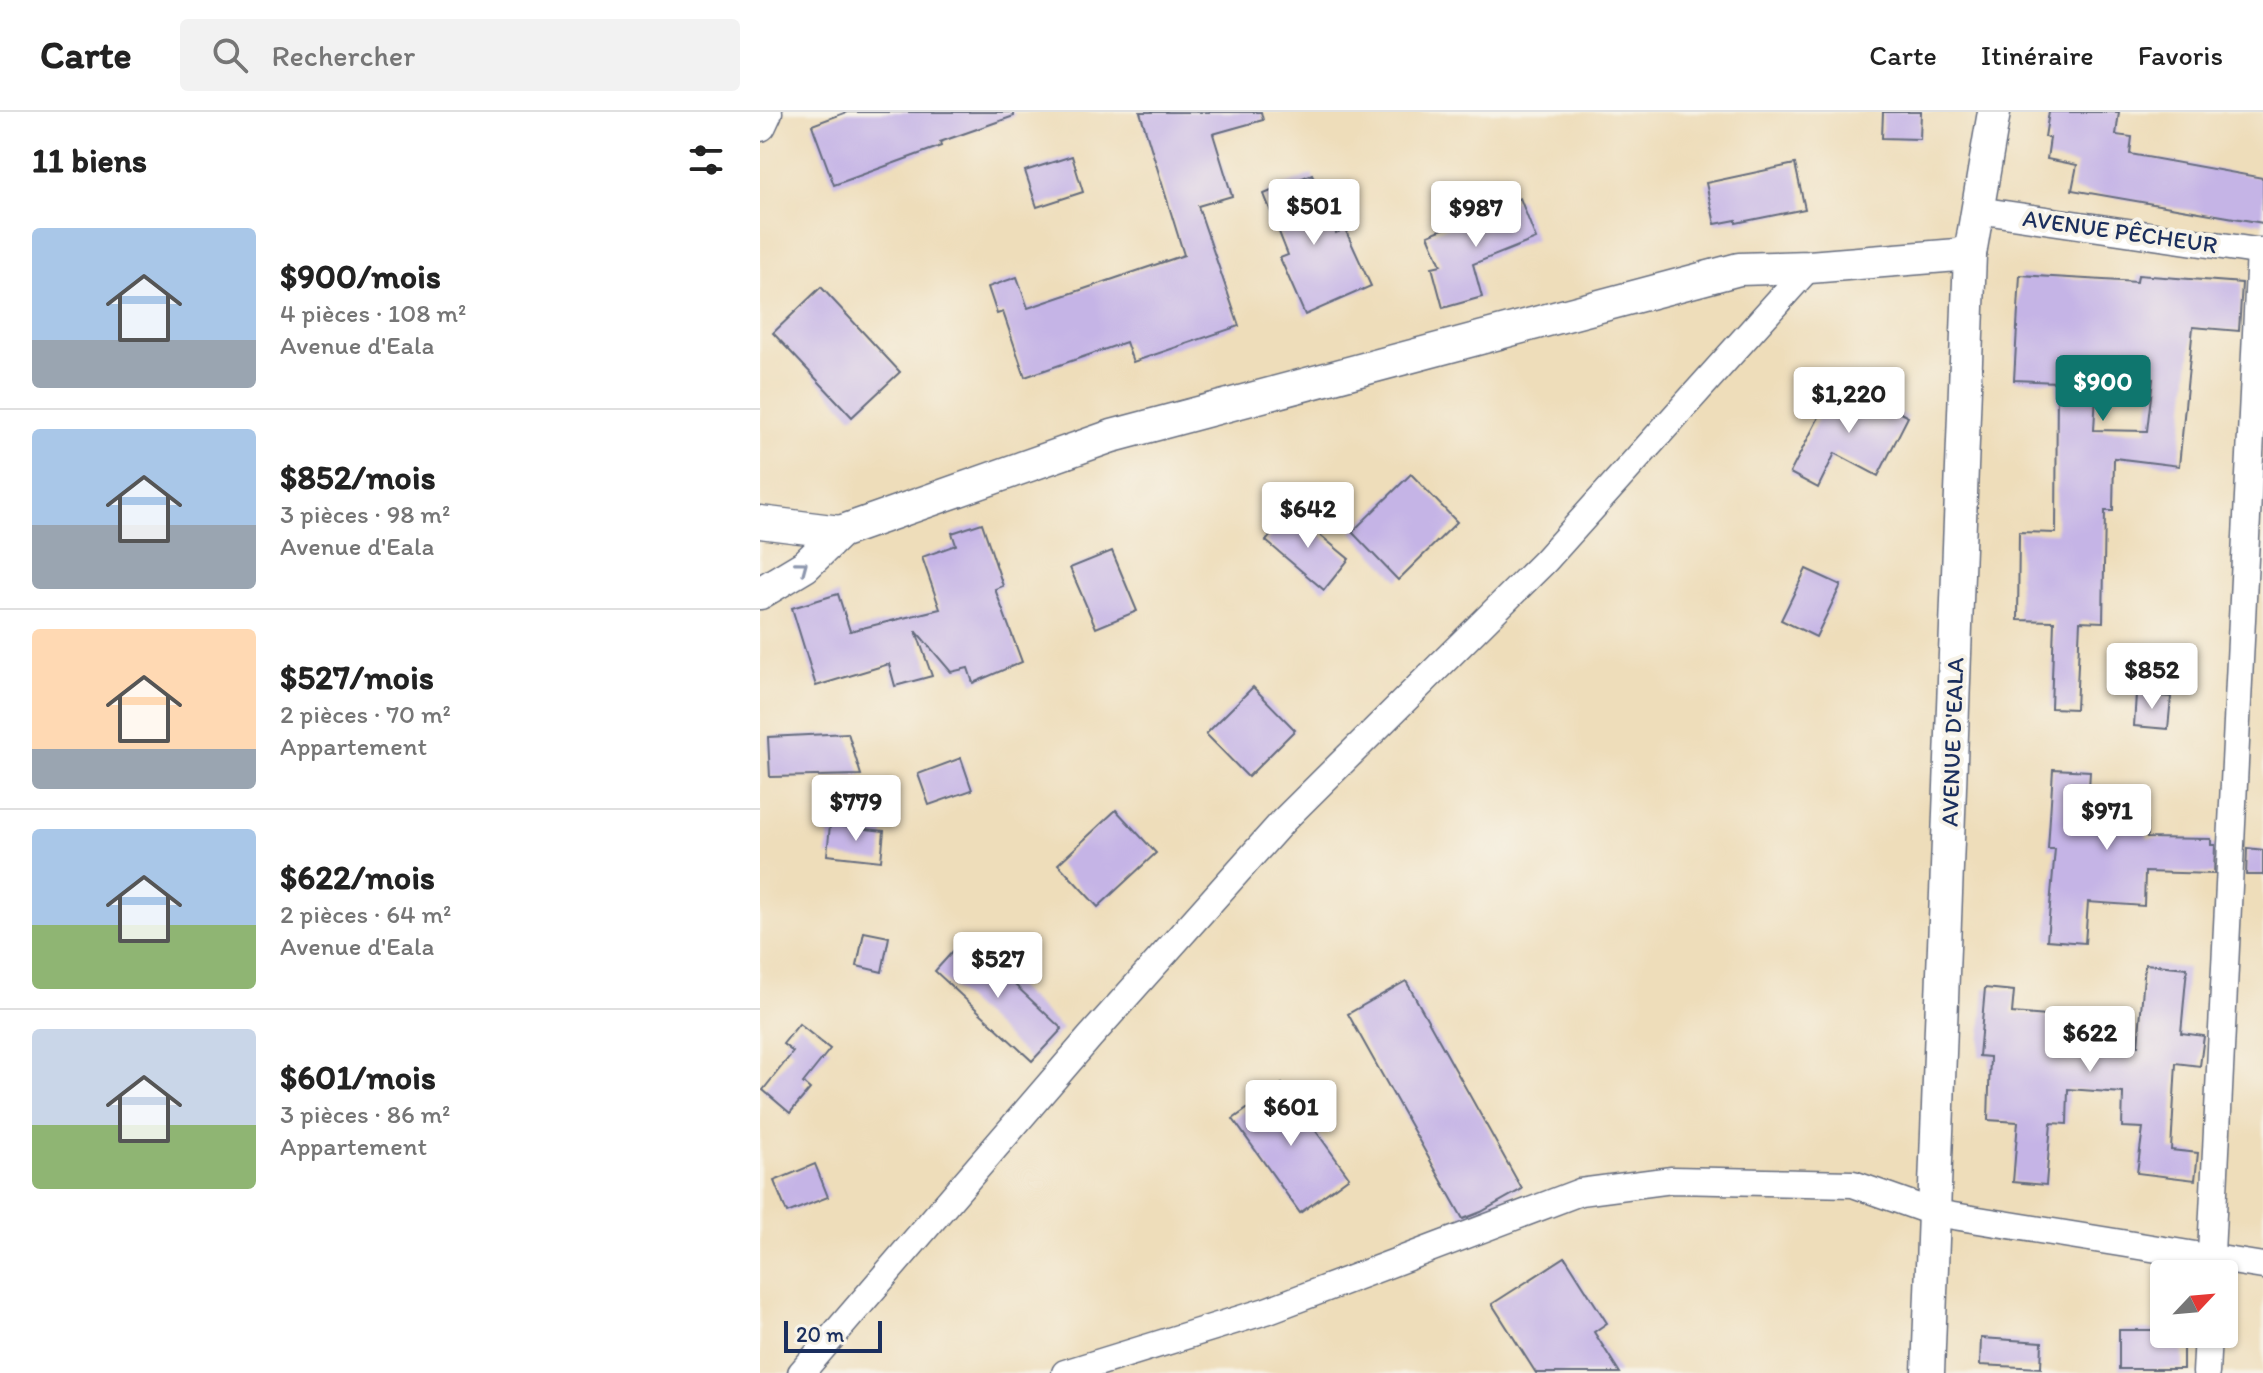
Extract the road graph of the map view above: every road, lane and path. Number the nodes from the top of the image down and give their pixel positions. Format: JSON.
{"nodes":[{"id":1,"x":766,"y":112,"type":"edge"},
{"id":2,"x":1994,"y":112,"type":"edge"},
{"id":3,"x":760,"y":125,"type":"edge"},
{"id":4,"x":1977,"y":210,"type":"junction"},
{"id":5,"x":2261,"y":252,"type":"edge"},
{"id":6,"x":1970,"y":254,"type":"junction"},
{"id":7,"x":1809,"y":267,"type":"junction"},
{"id":8,"x":760,"y":522,"type":"edge"},
{"id":9,"x":840,"y":532,"type":"junction"},
{"id":10,"x":760,"y":593,"type":"edge"},
{"id":11,"x":1935,"y":1213,"type":"junction"},
{"id":12,"x":2179,"y":1260,"type":"edge"},
{"id":13,"x":2210,"y":1260,"type":"edge"},
{"id":14,"x":2238,"y":1266,"type":"edge"},
{"id":15,"x":2263,"y":1266,"type":"edge"},
{"id":16,"x":2207,"y":1348,"type":"edge"},
{"id":17,"x":801,"y":1373,"type":"edge"},
{"id":18,"x":1065,"y":1373,"type":"edge"},
{"id":19,"x":1928,"y":1373,"type":"edge"},
{"id":20,"x":2206,"y":1373,"type":"edge"}],
"edges":[{"from":1,"to":3,"type":"street"},
{"from":2,"to":4,"type":"street","name":"AVENUE D'EALA"},
{"from":4,"to":5,"type":"street","name":"AVENUE PÊCHEUR"},
{"from":4,"to":6,"type":"street","name":"AVENUE D'EALA"},
{"from":5,"to":13,"type":"street"},
{"from":6,"to":7,"type":"street"},
{"from":6,"to":11,"type":"street","name":"AVENUE D'EALA"},
{"from":7,"to":9,"type":"street"},
{"from":7,"to":17,"type":"street"},
{"from":8,"to":9,"type":"street"},
{"from":10,"to":9,"type":"street","one_way":true},
{"from":11,"to":12,"type":"street"},
{"from":11,"to":18,"type":"street"},
{"from":11,"to":19,"type":"street","name":"AVENUE D'EALA"},
{"from":14,"to":15,"type":"street"},
{"from":16,"to":20,"type":"street"}]}
